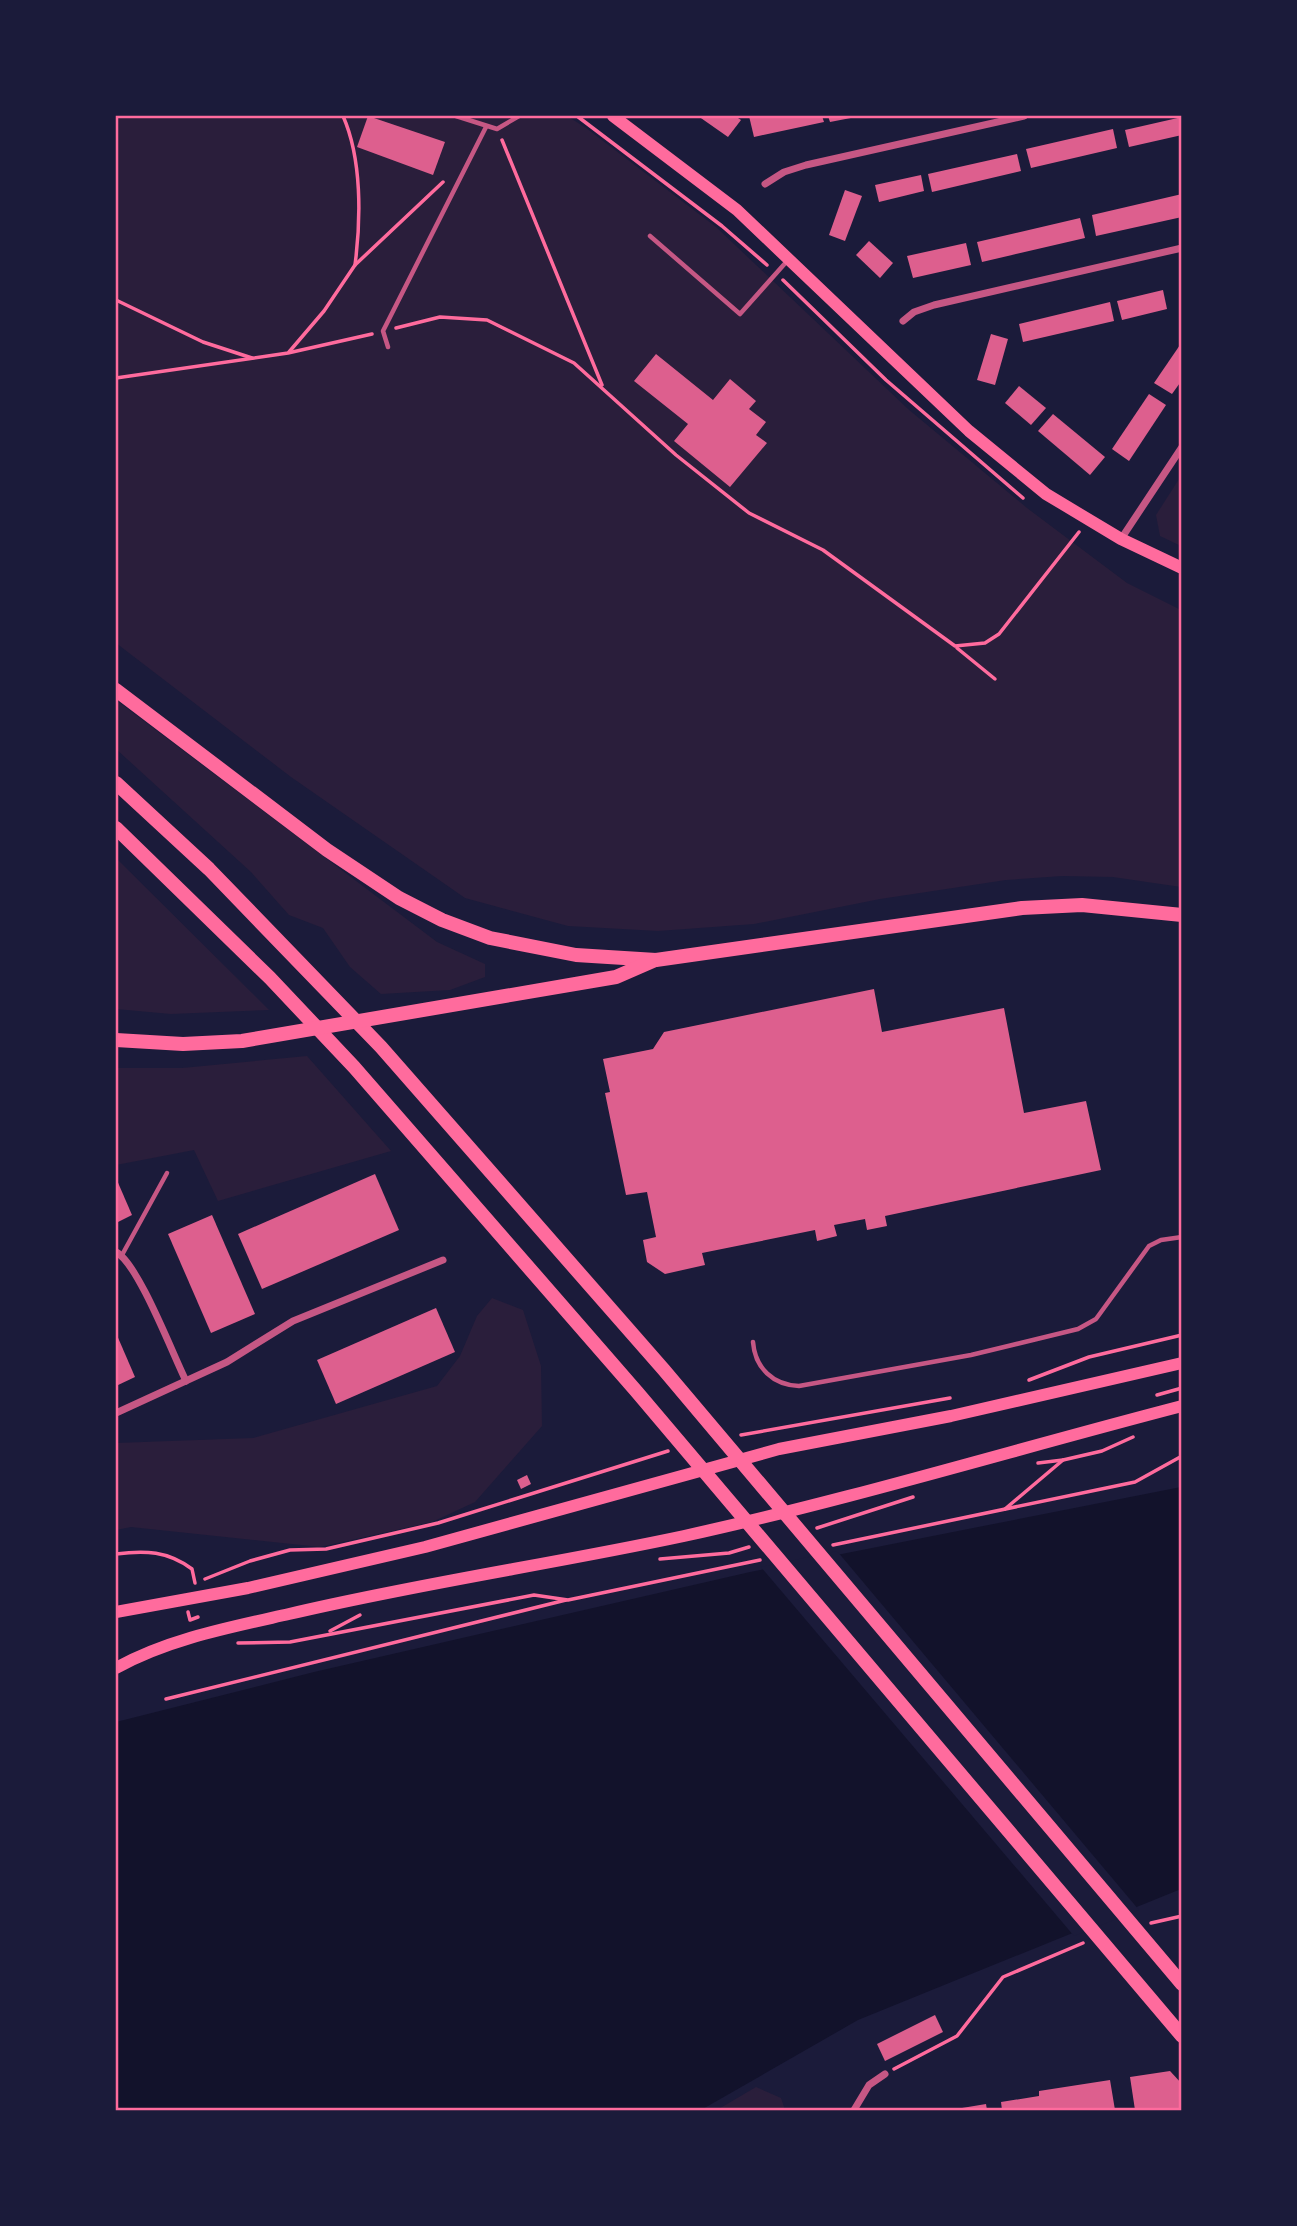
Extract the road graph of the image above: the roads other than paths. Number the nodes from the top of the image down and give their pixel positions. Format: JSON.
{"nodes":[{"id":1,"x":456,"y":116,"type":"edge"},
{"id":2,"x":519,"y":116,"type":"edge"},
{"id":3,"x":613,"y":116,"type":"edge"},
{"id":4,"x":1024,"y":116,"type":"edge"},
{"id":5,"x":486,"y":127,"type":"junction"},
{"id":6,"x":765,"y":184,"type":"dead end"},
{"id":7,"x":650,"y":236,"type":"dead end"},
{"id":8,"x":1181,"y":248,"type":"edge"},
{"id":9,"x":789,"y":259,"type":"junction"},
{"id":10,"x":903,"y":321,"type":"dead end"},
{"id":11,"x":388,"y":347,"type":"dead end"},
{"id":12,"x":1181,"y":447,"type":"edge"},
{"id":13,"x":1121,"y":539,"type":"junction"},
{"id":14,"x":1181,"y":568,"type":"edge"},
{"id":15,"x":116,"y":690,"type":"edge"},
{"id":16,"x":116,"y":783,"type":"edge"},
{"id":17,"x":116,"y":828,"type":"edge"},
{"id":18,"x":1181,"y":915,"type":"edge"},
{"id":19,"x":656,"y":960,"type":"junction"},
{"id":20,"x":116,"y":1040,"type":"edge"},
{"id":21,"x":167,"y":1173,"type":"dead end"},
{"id":22,"x":1181,"y":1237,"type":"edge"},
{"id":23,"x":119,"y":1253,"type":"edge"},
{"id":24,"x":443,"y":1260,"type":"dead end"},
{"id":25,"x":753,"y":1342,"type":"dead end"},
{"id":26,"x":1181,"y":1363,"type":"edge"},
{"id":27,"x":186,"y":1381,"type":"junction"},
{"id":28,"x":1181,"y":1406,"type":"edge"},
{"id":29,"x":116,"y":1413,"type":"edge"},
{"id":30,"x":116,"y":1612,"type":"edge"},
{"id":31,"x":116,"y":1668,"type":"edge"},
{"id":32,"x":1181,"y":1984,"type":"edge"},
{"id":33,"x":1181,"y":2036,"type":"edge"},
{"id":34,"x":886,"y":2074,"type":"road end"},
{"id":35,"x":854,"y":2110,"type":"edge"}],
"edges":[{"from":1,"to":5,"type":"lane"},
{"from":2,"to":5,"type":"lane"},
{"from":3,"to":9,"type":"main road"},
{"from":4,"to":6,"type":"street"},
{"from":5,"to":11,"type":"lane"},
{"from":7,"to":9,"type":"lane"},
{"from":8,"to":10,"type":"street"},
{"from":9,"to":13,"type":"main road"},
{"from":12,"to":13,"type":"street"},
{"from":13,"to":14,"type":"main road"},
{"from":15,"to":19,"type":"highway"},
{"from":16,"to":32,"type":"highway"},
{"from":17,"to":33,"type":"highway"},
{"from":18,"to":19,"type":"highway"},
{"from":19,"to":20,"type":"highway"},
{"from":21,"to":23,"type":"lane"},
{"from":22,"to":25,"type":"lane"},
{"from":23,"to":27,"type":"street"},
{"from":24,"to":27,"type":"street"},
{"from":26,"to":30,"type":"main road"},
{"from":27,"to":29,"type":"street"},
{"from":28,"to":31,"type":"main road"},
{"from":34,"to":35,"type":"street"}]}
